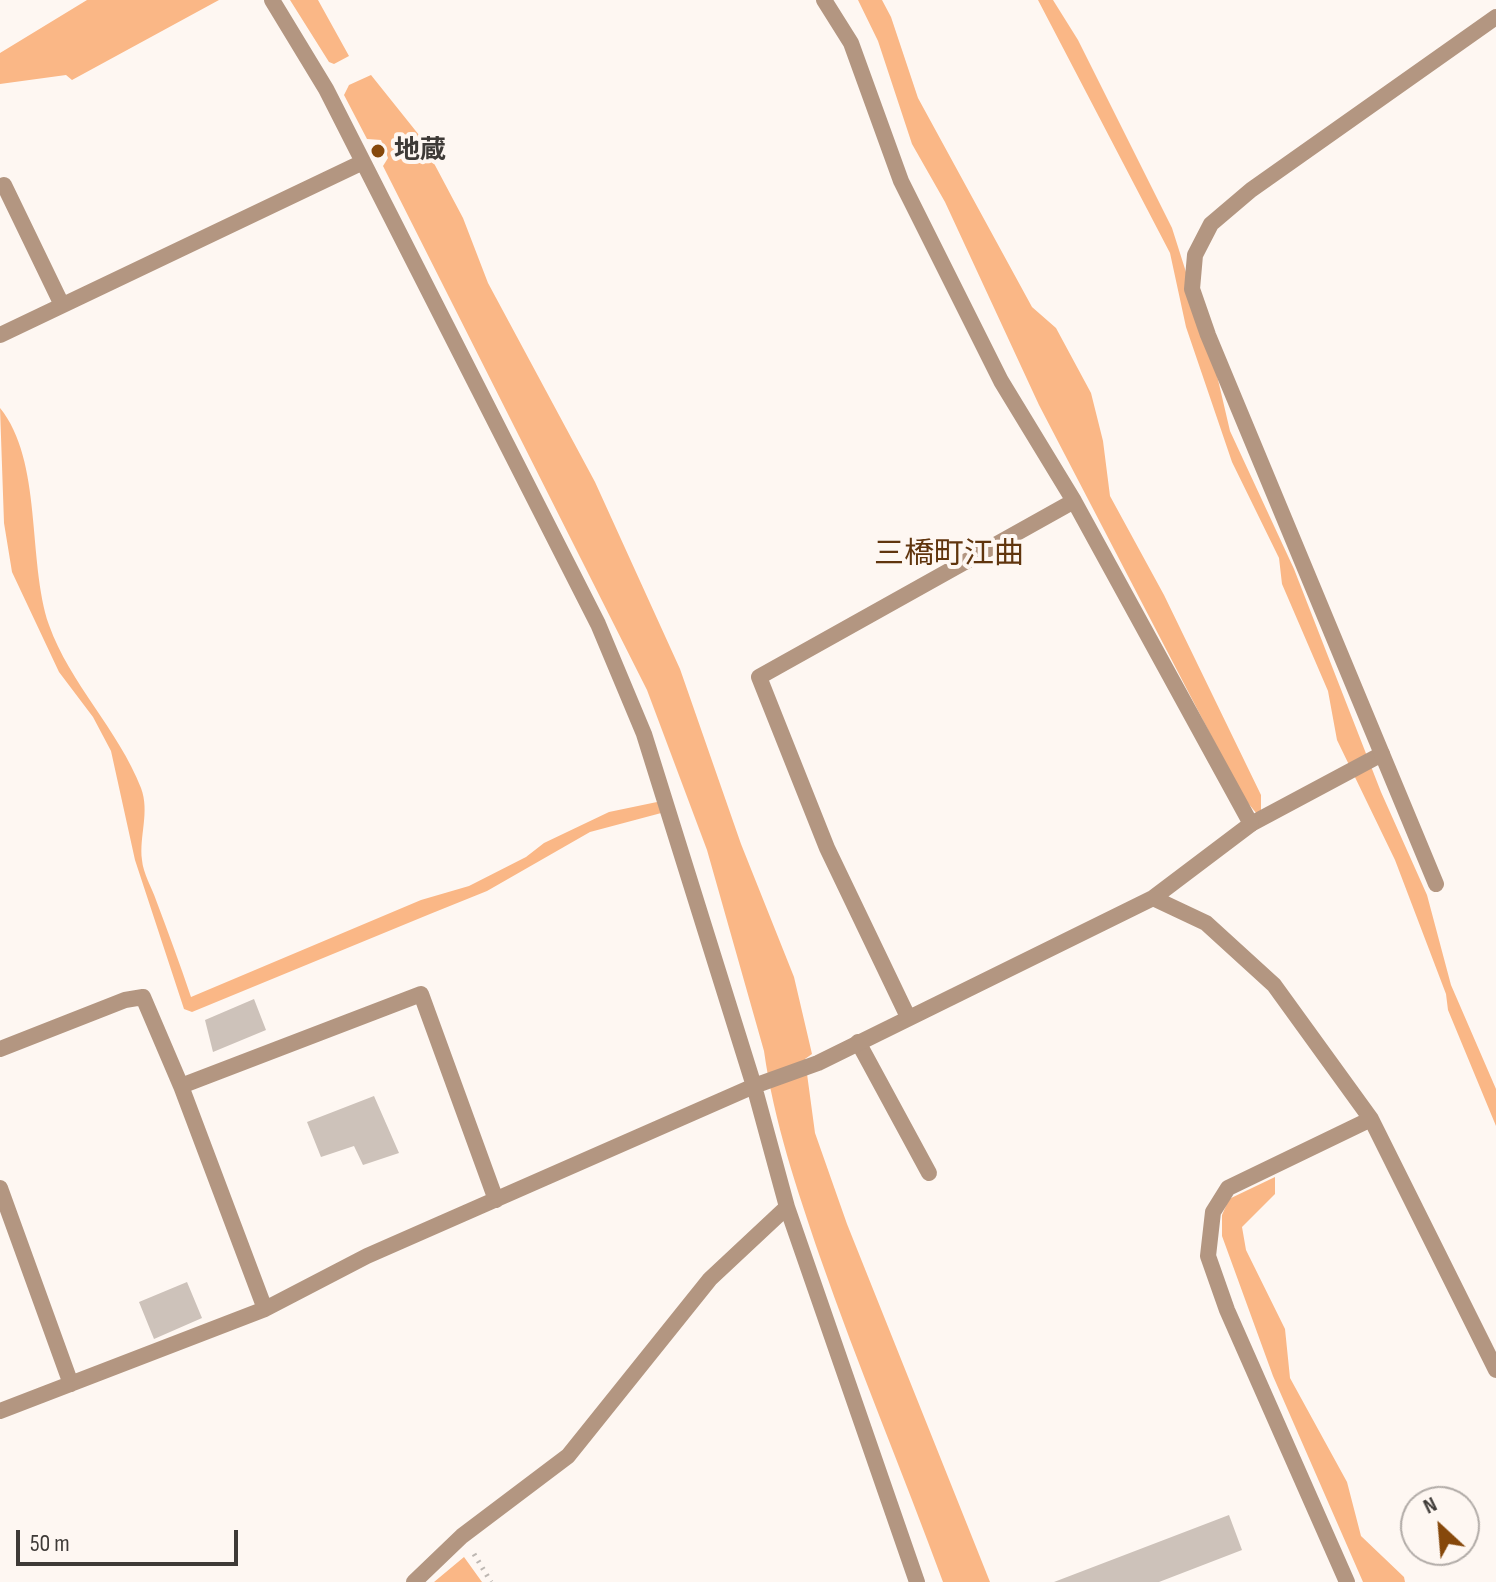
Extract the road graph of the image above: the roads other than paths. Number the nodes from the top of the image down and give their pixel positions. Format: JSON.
{"nodes":[{"id":1,"x":272,"y":0,"type":"edge"},
{"id":2,"x":824,"y":0,"type":"edge"},
{"id":3,"x":1496,"y":17,"type":"edge"},
{"id":4,"x":363,"y":162,"type":"junction"},
{"id":5,"x":4,"y":185,"type":"dead end"},
{"id":6,"x":62,"y":305,"type":"junction"},
{"id":7,"x":0,"y":335,"type":"edge"},
{"id":8,"x":1074,"y":501,"type":"junction"},
{"id":9,"x":1382,"y":754,"type":"junction"},
{"id":10,"x":1251,"y":824,"type":"junction"},
{"id":11,"x":1436,"y":884,"type":"dead end"},
{"id":12,"x":1153,"y":898,"type":"junction"},
{"id":13,"x":908,"y":1017,"type":"junction"},
{"id":14,"x":858,"y":1042,"type":"junction"},
{"id":15,"x":0,"y":1049,"type":"edge"},
{"id":16,"x":181,"y":1086,"type":"junction"},
{"id":17,"x":754,"y":1086,"type":"junction"},
{"id":18,"x":1371,"y":1119,"type":"junction"},
{"id":19,"x":929,"y":1173,"type":"dead end"},
{"id":20,"x":0,"y":1188,"type":"edge"},
{"id":21,"x":496,"y":1200,"type":"junction"},
{"id":22,"x":787,"y":1207,"type":"junction"},
{"id":23,"x":265,"y":1309,"type":"junction"},
{"id":24,"x":1496,"y":1370,"type":"edge"},
{"id":25,"x":71,"y":1384,"type":"junction"},
{"id":26,"x":0,"y":1411,"type":"edge"},
{"id":27,"x":414,"y":1582,"type":"edge"},
{"id":28,"x":917,"y":1582,"type":"edge"},
{"id":29,"x":1347,"y":1582,"type":"edge"}],
"edges":[{"from":1,"to":4,"type":"street"},
{"from":2,"to":8,"type":"street"},
{"from":3,"to":9,"type":"street"},
{"from":4,"to":6,"type":"street"},
{"from":4,"to":17,"type":"street"},
{"from":5,"to":6,"type":"street"},
{"from":6,"to":7,"type":"street"},
{"from":8,"to":10,"type":"street"},
{"from":8,"to":13,"type":"street"},
{"from":9,"to":10,"type":"street"},
{"from":9,"to":11,"type":"street"},
{"from":10,"to":12,"type":"street"},
{"from":12,"to":13,"type":"street"},
{"from":12,"to":18,"type":"street"},
{"from":13,"to":14,"type":"street"},
{"from":14,"to":17,"type":"street"},
{"from":14,"to":19,"type":"street"},
{"from":15,"to":16,"type":"street"},
{"from":16,"to":21,"type":"street"},
{"from":16,"to":23,"type":"street"},
{"from":17,"to":21,"type":"street"},
{"from":17,"to":22,"type":"street"},
{"from":18,"to":24,"type":"street"},
{"from":18,"to":29,"type":"street"},
{"from":20,"to":25,"type":"street"},
{"from":21,"to":23,"type":"street"},
{"from":22,"to":27,"type":"street"},
{"from":22,"to":28,"type":"street"},
{"from":23,"to":25,"type":"street"},
{"from":25,"to":26,"type":"street"}]}
